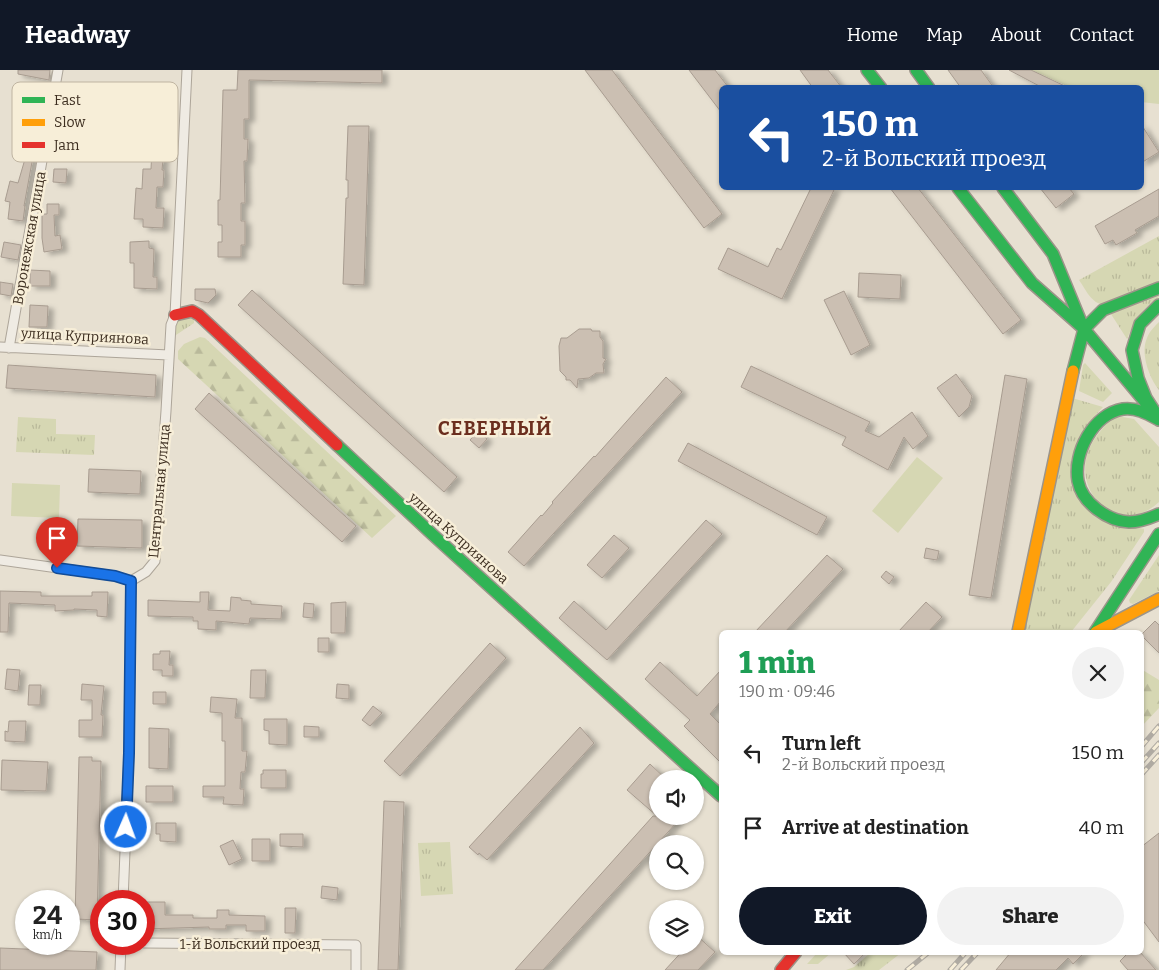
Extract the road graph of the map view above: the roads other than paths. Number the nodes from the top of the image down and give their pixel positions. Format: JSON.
{"nodes":[{"id":1,"x":187,"y":70,"type":"edge"},
{"id":2,"x":867,"y":70,"type":"edge"},
{"id":3,"x":916,"y":70,"type":"edge"},
{"id":4,"x":879,"y":85,"type":"edge"},
{"id":5,"x":927,"y":85,"type":"edge"},
{"id":6,"x":40,"y":162,"type":"edge"},
{"id":7,"x":960,"y":190,"type":"edge"},
{"id":8,"x":1005,"y":190,"type":"edge"},
{"id":9,"x":1159,"y":288,"type":"edge"},
{"id":10,"x":1159,"y":305,"type":"edge"},
{"id":11,"x":176,"y":315,"type":"junction"},
{"id":12,"x":1084,"y":329,"type":"junction"},
{"id":13,"x":5,"y":348,"type":"edge"},
{"id":14,"x":169,"y":355,"type":"junction"},
{"id":15,"x":1159,"y":419,"type":"edge"},
{"id":16,"x":1159,"y":514,"type":"edge"},
{"id":17,"x":1159,"y":534,"type":"edge"},
{"id":18,"x":0,"y":560,"type":"edge"},
{"id":19,"x":131,"y":581,"type":"junction"},
{"id":20,"x":1159,"y":599,"type":"edge"},
{"id":21,"x":1018,"y":630,"type":"edge"},
{"id":22,"x":1096,"y":630,"type":"edge"},
{"id":23,"x":1099,"y":630,"type":"edge"},
{"id":24,"x":719,"y":794,"type":"edge"},
{"id":25,"x":123,"y":890,"type":"edge"},
{"id":26,"x":155,"y":943,"type":"edge"},
{"id":27,"x":121,"y":955,"type":"edge"},
{"id":28,"x":794,"y":955,"type":"edge"},
{"id":29,"x":120,"y":970,"type":"edge"},
{"id":30,"x":356,"y":970,"type":"edge"},
{"id":31,"x":781,"y":970,"type":"edge"}],
"edges":[{"from":1,"to":11,"type":"street","name":"Центральная улица"},
{"from":2,"to":4,"type":"street"},
{"from":3,"to":5,"type":"street"},
{"from":6,"to":13,"type":"street","name":"Воронежская улица"},
{"from":7,"to":12,"type":"street"},
{"from":8,"to":12,"type":"street"},
{"from":9,"to":12,"type":"street"},
{"from":10,"to":15,"type":"street"},
{"from":11,"to":14,"type":"street","name":"Центральная улица"},
{"from":11,"to":24,"type":"street","name":"улица Куприянова"},
{"from":12,"to":15,"type":"street"},
{"from":12,"to":21,"type":"street"},
{"from":13,"to":14,"type":"street","name":"улица Куприянова"},
{"from":14,"to":19,"type":"street","name":"Центральная улица"},
{"from":15,"to":16,"type":"street"},
{"from":17,"to":22,"type":"street"},
{"from":18,"to":19,"type":"street"},
{"from":19,"to":25,"type":"street"},
{"from":20,"to":23,"type":"street"},
{"from":26,"to":30,"type":"street","name":"1-й Вольский проезд"},
{"from":27,"to":29,"type":"street"},
{"from":28,"to":31,"type":"street"}]}
